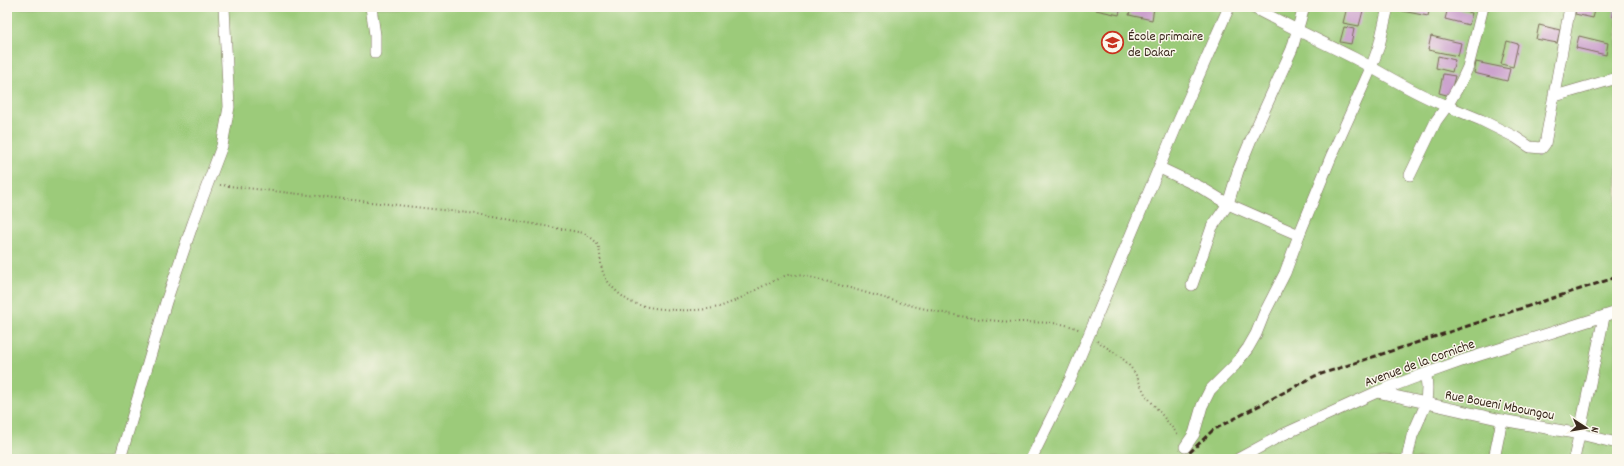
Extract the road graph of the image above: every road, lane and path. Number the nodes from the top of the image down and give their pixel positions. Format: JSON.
{"nodes":[{"id":1,"x":224,"y":7,"type":"edge"},
{"id":2,"x":371,"y":7,"type":"edge"},
{"id":3,"x":1229,"y":7,"type":"edge"},
{"id":4,"x":1252,"y":7,"type":"edge"},
{"id":5,"x":1304,"y":7,"type":"edge"},
{"id":6,"x":1388,"y":7,"type":"edge"},
{"id":7,"x":1483,"y":7,"type":"edge"},
{"id":8,"x":1570,"y":7,"type":"edge"},
{"id":9,"x":1298,"y":31,"type":"junction"},
{"id":10,"x":375,"y":53,"type":"dead end"},
{"id":11,"x":1371,"y":68,"type":"junction"},
{"id":12,"x":1617,"y":78,"type":"edge"},
{"id":13,"x":1555,"y":96,"type":"junction"},
{"id":14,"x":1447,"y":106,"type":"junction"},
{"id":15,"x":1160,"y":168,"type":"junction"},
{"id":16,"x":1410,"y":175,"type":"dead end"},
{"id":17,"x":208,"y":183,"type":"junction"},
{"id":18,"x":1228,"y":204,"type":"junction"},
{"id":19,"x":1299,"y":235,"type":"junction"},
{"id":20,"x":1192,"y":285,"type":"dead end"},
{"id":21,"x":1617,"y":312,"type":"edge"},
{"id":22,"x":1604,"y":317,"type":"junction"},
{"id":23,"x":1088,"y":336,"type":"junction"},
{"id":24,"x":1426,"y":374,"type":"junction"},
{"id":25,"x":1377,"y":392,"type":"junction"},
{"id":26,"x":1426,"y":404,"type":"junction"},
{"id":27,"x":1502,"y":420,"type":"junction"},
{"id":28,"x":1580,"y":434,"type":"junction"},
{"id":29,"x":1617,"y":443,"type":"edge"},
{"id":30,"x":1185,"y":446,"type":"joint"},
{"id":31,"x":120,"y":459,"type":"edge"},
{"id":32,"x":1031,"y":459,"type":"edge"},
{"id":33,"x":1238,"y":459,"type":"edge"},
{"id":34,"x":1407,"y":459,"type":"edge"},
{"id":35,"x":1494,"y":459,"type":"edge"},
{"id":36,"x":1574,"y":459,"type":"edge"}],
"edges":[{"from":1,"to":17,"type":"street"},
{"from":2,"to":10,"type":"street"},
{"from":3,"to":15,"type":"street"},
{"from":4,"to":9,"type":"street"},
{"from":5,"to":9,"type":"street"},
{"from":6,"to":11,"type":"street"},
{"from":7,"to":14,"type":"street"},
{"from":8,"to":13,"type":"street"},
{"from":9,"to":11,"type":"street"},
{"from":9,"to":18,"type":"street"},
{"from":11,"to":14,"type":"street"},
{"from":11,"to":19,"type":"street"},
{"from":12,"to":13,"type":"street"},
{"from":13,"to":14,"type":"street"},
{"from":14,"to":16,"type":"street"},
{"from":15,"to":18,"type":"street"},
{"from":15,"to":23,"type":"street"},
{"from":17,"to":23,"type":"path"},
{"from":17,"to":31,"type":"street"},
{"from":18,"to":19,"type":"street"},
{"from":18,"to":20,"type":"street"},
{"from":19,"to":30,"type":"street"},
{"from":21,"to":22,"type":"street","name":"Avenue de la Corniche"},
{"from":22,"to":24,"type":"street","name":"Avenue de la Corniche"},
{"from":22,"to":28,"type":"street"},
{"from":23,"to":30,"type":"path"},
{"from":23,"to":32,"type":"street"},
{"from":24,"to":25,"type":"street","name":"Avenue de la Corniche"},
{"from":24,"to":26,"type":"street"},
{"from":25,"to":26,"type":"street","name":"Rue Boueni Mboungou"},
{"from":25,"to":33,"type":"street","name":"Avenue de la Corniche"},
{"from":26,"to":27,"type":"street","name":"Rue Boueni Mboungou"},
{"from":26,"to":34,"type":"street"},
{"from":27,"to":28,"type":"street","name":"Rue Boueni Mboungou"},
{"from":27,"to":35,"type":"street"},
{"from":28,"to":29,"type":"street","name":"Rue Boueni Mboungou"},
{"from":28,"to":36,"type":"street"}]}
